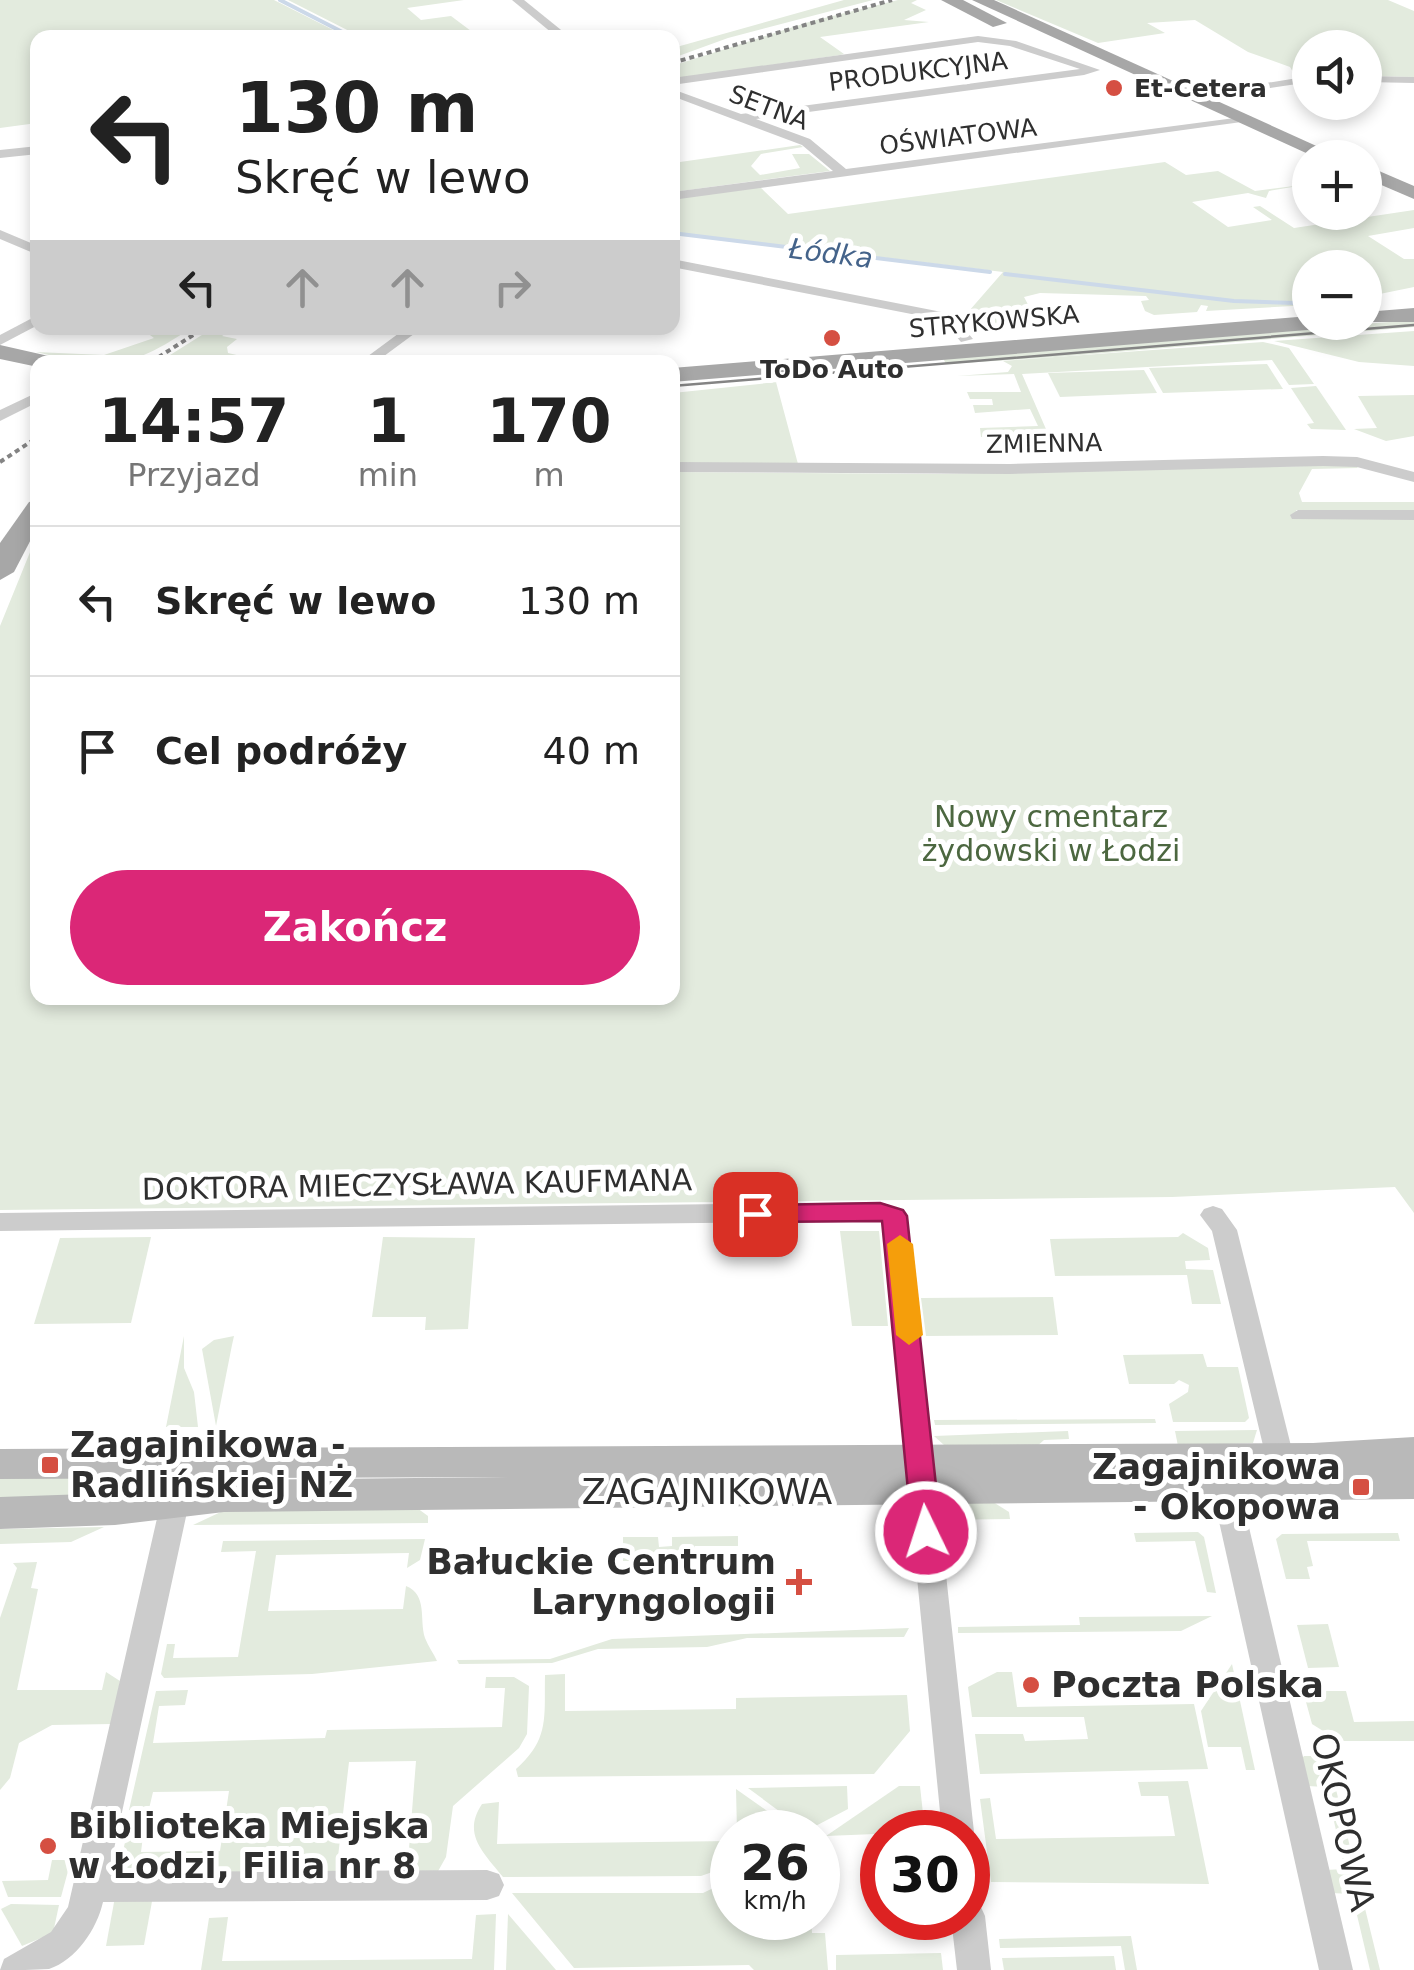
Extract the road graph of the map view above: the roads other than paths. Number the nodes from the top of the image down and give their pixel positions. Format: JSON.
{"nodes":[{"id":1,"x":517,"y":0,"type":"edge"},
{"id":2,"x":949,"y":0,"type":"edge"},
{"id":3,"x":980,"y":0,"type":"edge"},
{"id":4,"x":556,"y":30,"type":"edge"},
{"id":5,"x":1100,"y":70,"type":"junction"},
{"id":6,"x":1382,"y":79,"type":"edge"},
{"id":7,"x":1414,"y":80,"type":"edge"},
{"id":8,"x":680,"y":81,"type":"edge"},
{"id":9,"x":1292,"y":81,"type":"edge"},
{"id":10,"x":680,"y":95,"type":"edge"},
{"id":11,"x":1198,"y":95,"type":"junction"},
{"id":12,"x":1219,"y":107,"type":"junction"},
{"id":13,"x":736,"y":118,"type":"junction"},
{"id":14,"x":1250,"y":120,"type":"junction"},
{"id":15,"x":1294,"y":140,"type":"edge"},
{"id":16,"x":30,"y":151,"type":"edge"},
{"id":17,"x":0,"y":154,"type":"edge"},
{"id":18,"x":844,"y":174,"type":"junction"},
{"id":19,"x":1382,"y":179,"type":"edge"},
{"id":20,"x":1414,"y":193,"type":"edge"},
{"id":21,"x":680,"y":195,"type":"edge"},
{"id":22,"x":0,"y":234,"type":"edge"},
{"id":23,"x":30,"y":247,"type":"edge"},
{"id":24,"x":680,"y":265,"type":"edge"},
{"id":25,"x":1414,"y":303,"type":"edge"},
{"id":26,"x":1382,"y":305,"type":"edge"},
{"id":27,"x":1292,"y":312,"type":"edge"},
{"id":28,"x":1414,"y":315,"type":"edge"},
{"id":29,"x":1382,"y":318,"type":"edge"},
{"id":30,"x":1292,"y":324,"type":"edge"},
{"id":31,"x":30,"y":327,"type":"edge"},
{"id":32,"x":405,"y":335,"type":"edge"},
{"id":33,"x":966,"y":339,"type":"junction"},
{"id":34,"x":1,"y":354,"type":"edge"},
{"id":35,"x":377,"y":355,"type":"edge"},
{"id":36,"x":30,"y":359,"type":"edge"},
{"id":37,"x":680,"y":362,"type":"edge"},
{"id":38,"x":30,"y":372,"type":"edge"},
{"id":39,"x":680,"y":373,"type":"edge"},
{"id":40,"x":30,"y":400,"type":"edge"},
{"id":41,"x":0,"y":416,"type":"edge"},
{"id":42,"x":680,"y":467,"type":"edge"},
{"id":43,"x":1414,"y":478,"type":"edge"},
{"id":44,"x":30,"y":491,"type":"edge"},
{"id":45,"x":1298,"y":515,"type":"dead end"},
{"id":46,"x":1414,"y":515,"type":"edge"},
{"id":47,"x":30,"y":518,"type":"edge"},
{"id":48,"x":0,"y":519,"type":"edge"},
{"id":49,"x":0,"y":572,"type":"edge"},
{"id":50,"x":1213,"y":1215,"type":"dead end"},
{"id":51,"x":0,"y":1222,"type":"edge"},
{"id":52,"x":1414,"y":1452,"type":"edge"},
{"id":53,"x":1280,"y":1458,"type":"junction"},
{"id":54,"x":0,"y":1464,"type":"edge"},
{"id":55,"x":1223,"y":1473,"type":"junction"},
{"id":56,"x":922,"y":1476,"type":"junction"},
{"id":57,"x":1414,"y":1483,"type":"edge"},
{"id":58,"x":180,"y":1484,"type":"junction"},
{"id":59,"x":0,"y":1513,"type":"edge"},
{"id":60,"x":956,"y":1810,"type":"edge"},
{"id":61,"x":488,"y":1886,"type":"dead end"},
{"id":62,"x":92,"y":1887,"type":"junction"},
{"id":63,"x":971,"y":1940,"type":"edge"},
{"id":64,"x":16,"y":1970,"type":"edge"},
{"id":65,"x":974,"y":1970,"type":"edge"},
{"id":66,"x":1336,"y":1970,"type":"edge"}],
"edges":[{"from":1,"to":4,"type":"street"},
{"from":2,"to":5,"type":"main road"},
{"from":3,"to":11,"type":"main road"},
{"from":5,"to":8,"type":"street"},
{"from":5,"to":12,"type":"main road"},
{"from":5,"to":13,"type":"street","name":"PRODUKCYJNA"},
{"from":6,"to":7,"type":"street"},
{"from":9,"to":11,"type":"street"},
{"from":10,"to":13,"type":"street","name":"SETNA"},
{"from":11,"to":12,"type":"main road"},
{"from":12,"to":14,"type":"main road"},
{"from":13,"to":18,"type":"street","name":"SETNA"},
{"from":14,"to":15,"type":"main road"},
{"from":14,"to":18,"type":"street","name":"OŚWIATOWA"},
{"from":16,"to":17,"type":"street"},
{"from":18,"to":21,"type":"street","name":"OŚWIATOWA"},
{"from":19,"to":20,"type":"main road"},
{"from":22,"to":23,"type":"street"},
{"from":24,"to":33,"type":"street"},
{"from":25,"to":26,"type":"main road"},
{"from":27,"to":33,"type":"main road","name":"STRYKOWSKA"},
{"from":28,"to":29,"type":"main road"},
{"from":30,"to":39,"type":"main road","name":"STRYKOWSKA"},
{"from":31,"to":34,"type":"street"},
{"from":32,"to":35,"type":"street"},
{"from":33,"to":37,"type":"main road","name":"STRYKOWSKA"},
{"from":34,"to":36,"type":"main road"},
{"from":34,"to":38,"type":"main road"},
{"from":40,"to":41,"type":"street"},
{"from":42,"to":43,"type":"street","name":"ZMIENNA"},
{"from":44,"to":48,"type":"main road"},
{"from":45,"to":46,"type":"street"},
{"from":47,"to":49,"type":"main road"},
{"from":50,"to":53,"type":"street"},
{"from":51,"to":56,"type":"street","name":"DOKTORA MIECZYSŁAWA KAUFMANA"},
{"from":52,"to":53,"type":"street","name":"ZAGAJNIKOWA"},
{"from":53,"to":55,"type":"street","name":"ZAGAJNIKOWA"},
{"from":54,"to":58,"type":"street","name":"ZAGAJNIKOWA"},
{"from":55,"to":56,"type":"street","name":"ZAGAJNIKOWA"},
{"from":55,"to":57,"type":"street","name":"ZAGAJNIKOWA"},
{"from":55,"to":66,"type":"street","name":"OKOPOWA"},
{"from":56,"to":58,"type":"street","name":"ZAGAJNIKOWA"},
{"from":56,"to":60,"type":"street"},
{"from":58,"to":59,"type":"street","name":"ZAGAJNIKOWA"},
{"from":58,"to":62,"type":"street"},
{"from":61,"to":62,"type":"street"},
{"from":62,"to":64,"type":"street"},
{"from":63,"to":65,"type":"street"}]}
